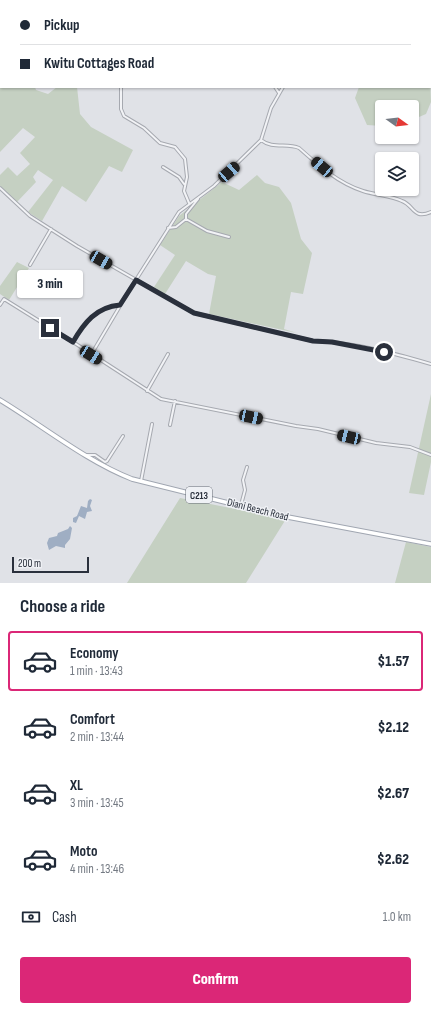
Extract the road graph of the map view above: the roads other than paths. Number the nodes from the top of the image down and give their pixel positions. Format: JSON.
{"nodes":[{"id":1,"x":121,"y":88,"type":"edge"},
{"id":2,"x":276,"y":88,"type":"edge"},
{"id":3,"x":282,"y":88,"type":"edge"},
{"id":4,"x":280,"y":93,"type":"junction"},
{"id":5,"x":261,"y":140,"type":"junction"},
{"id":6,"x":163,"y":167,"type":"dead end"},
{"id":7,"x":184,"y":184,"type":"junction"},
{"id":8,"x":0,"y":188,"type":"edge"},
{"id":9,"x":201,"y":196,"type":"junction"},
{"id":10,"x":189,"y":204,"type":"junction"},
{"id":11,"x":431,"y":212,"type":"edge"},
{"id":12,"x":186,"y":219,"type":"junction"},
{"id":13,"x":168,"y":228,"type":"junction"},
{"id":14,"x":51,"y":229,"type":"junction"},
{"id":15,"x":229,"y":237,"type":"dead end"},
{"id":16,"x":30,"y":265,"type":"dead end"},
{"id":17,"x":136,"y":280,"type":"junction"},
{"id":18,"x":0,"y":297,"type":"edge"},
{"id":19,"x":4,"y":300,"type":"junction"},
{"id":20,"x":120,"y":305,"type":"junction"},
{"id":21,"x":0,"y":306,"type":"edge"},
{"id":22,"x":74,"y":341,"type":"junction"},
{"id":23,"x":168,"y":354,"type":"dead end"},
{"id":24,"x":91,"y":355,"type":"junction"},
{"id":25,"x":431,"y":364,"type":"edge"},
{"id":26,"x":147,"y":391,"type":"junction"},
{"id":27,"x":0,"y":400,"type":"edge"},
{"id":28,"x":175,"y":402,"type":"junction"},
{"id":29,"x":152,"y":424,"type":"dead end"},
{"id":30,"x":170,"y":425,"type":"dead end"},
{"id":31,"x":123,"y":436,"type":"dead end"},
{"id":32,"x":87,"y":455,"type":"junction"},
{"id":33,"x":431,"y":455,"type":"edge"},
{"id":34,"x":247,"y":467,"type":"dead end"},
{"id":35,"x":141,"y":482,"type":"junction"},
{"id":36,"x":241,"y":505,"type":"junction"},
{"id":37,"x":431,"y":544,"type":"edge"}],
"edges":[{"from":1,"to":7,"type":"street"},
{"from":2,"to":4,"type":"street"},
{"from":3,"to":4,"type":"street"},
{"from":4,"to":5,"type":"street"},
{"from":5,"to":9,"type":"street"},
{"from":5,"to":11,"type":"street"},
{"from":6,"to":7,"type":"street"},
{"from":7,"to":10,"type":"street"},
{"from":8,"to":14,"type":"street"},
{"from":9,"to":10,"type":"street"},
{"from":9,"to":12,"type":"street"},
{"from":10,"to":13,"type":"street"},
{"from":12,"to":13,"type":"street"},
{"from":12,"to":15,"type":"street"},
{"from":13,"to":17,"type":"street"},
{"from":14,"to":16,"type":"street"},
{"from":14,"to":17,"type":"street"},
{"from":17,"to":20,"type":"street"},
{"from":17,"to":25,"type":"street"},
{"from":18,"to":19,"type":"street"},
{"from":19,"to":21,"type":"street"},
{"from":19,"to":22,"type":"street"},
{"from":20,"to":22,"type":"street"},
{"from":20,"to":24,"type":"street"},
{"from":22,"to":24,"type":"street"},
{"from":23,"to":26,"type":"street"},
{"from":24,"to":26,"type":"street"},
{"from":26,"to":28,"type":"street"},
{"from":27,"to":32,"type":"main road","name":"Diani Beach Road","number":"C213"},
{"from":28,"to":30,"type":"street"},
{"from":28,"to":33,"type":"street"},
{"from":29,"to":35,"type":"street"},
{"from":31,"to":32,"type":"street"},
{"from":32,"to":35,"type":"main road","name":"Diani Beach Road","number":"C213"},
{"from":34,"to":36,"type":"street"},
{"from":35,"to":36,"type":"main road","name":"Diani Beach Road","number":"C213"},
{"from":36,"to":37,"type":"main road","name":"Diani Beach Road","number":"C213"}]}
